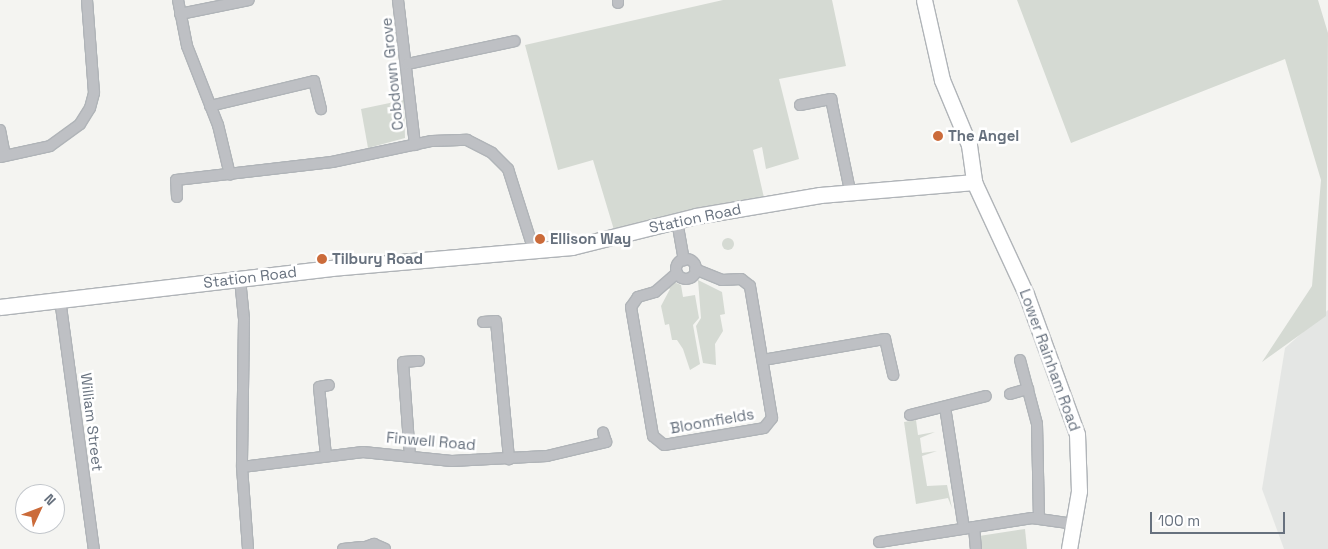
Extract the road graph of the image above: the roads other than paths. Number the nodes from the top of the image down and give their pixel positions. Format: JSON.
{"nodes":[{"id":1,"x":87,"y":0,"type":"edge"},
{"id":2,"x":178,"y":0,"type":"edge"},
{"id":3,"x":249,"y":0,"type":"edge"},
{"id":4,"x":398,"y":0,"type":"edge"},
{"id":5,"x":924,"y":0,"type":"edge"},
{"id":6,"x":180,"y":14,"type":"junction"},
{"id":7,"x":515,"y":41,"type":"dead end"},
{"id":8,"x":407,"y":64,"type":"junction"},
{"id":9,"x":800,"y":105,"type":"dead end"},
{"id":10,"x":210,"y":106,"type":"junction"},
{"id":11,"x":321,"y":109,"type":"dead end"},
{"id":12,"x":0,"y":130,"type":"edge"},
{"id":13,"x":415,"y":145,"type":"junction"},
{"id":14,"x":2,"y":156,"type":"edge"},
{"id":15,"x":230,"y":175,"type":"junction"},
{"id":16,"x":974,"y":182,"type":"junction"},
{"id":17,"x":850,"y":191,"type":"junction"},
{"id":18,"x":177,"y":198,"type":"dead end"},
{"id":19,"x":677,"y":221,"type":"junction"},
{"id":20,"x":534,"y":251,"type":"junction"},
{"id":21,"x":684,"y":260,"type":"junction"},
{"id":22,"x":695,"y":269,"type":"junction"},
{"id":23,"x":677,"y":273,"type":"junction"},
{"id":24,"x":240,"y":279,"type":"junction"},
{"id":25,"x":60,"y":299,"type":"junction"},
{"id":26,"x":0,"y":307,"type":"edge"},
{"id":27,"x":483,"y":322,"type":"dead end"},
{"id":28,"x":762,"y":360,"type":"junction"},
{"id":29,"x":1020,"y":360,"type":"dead end"},
{"id":30,"x":419,"y":361,"type":"dead end"},
{"id":31,"x":893,"y":375,"type":"dead end"},
{"id":32,"x":329,"y":385,"type":"dead end"},
{"id":33,"x":1028,"y":389,"type":"junction"},
{"id":34,"x":1010,"y":394,"type":"dead end"},
{"id":35,"x":986,"y":396,"type":"dead end"},
{"id":36,"x":945,"y":407,"type":"junction"},
{"id":37,"x":910,"y":416,"type":"dead end"},
{"id":38,"x":603,"y":432,"type":"dead end"},
{"id":39,"x":326,"y":456,"type":"junction"},
{"id":40,"x":410,"y":457,"type":"junction"},
{"id":41,"x":509,"y":459,"type":"junction"},
{"id":42,"x":242,"y":466,"type":"junction"},
{"id":43,"x":1039,"y":518,"type":"junction"},
{"id":44,"x":1074,"y":524,"type":"junction"},
{"id":45,"x":969,"y":528,"type":"junction"},
{"id":46,"x":879,"y":542,"type":"dead end"},
{"id":47,"x":361,"y":548,"type":"edge"},
{"id":48,"x":94,"y":549,"type":"edge"},
{"id":49,"x":248,"y":549,"type":"edge"},
{"id":50,"x":342,"y":549,"type":"edge"},
{"id":51,"x":386,"y":549,"type":"edge"},
{"id":52,"x":976,"y":549,"type":"edge"},
{"id":53,"x":1068,"y":549,"type":"edge"}],
"edges":[{"from":1,"to":14,"type":"street"},
{"from":2,"to":6,"type":"street"},
{"from":3,"to":6,"type":"street"},
{"from":4,"to":8,"type":"street","name":"Cobdown Grove"},
{"from":5,"to":16,"type":"main road"},
{"from":6,"to":10,"type":"street"},
{"from":7,"to":8,"type":"street"},
{"from":8,"to":13,"type":"street","name":"Cobdown Grove"},
{"from":9,"to":17,"type":"street"},
{"from":10,"to":11,"type":"street"},
{"from":10,"to":15,"type":"street"},
{"from":12,"to":14,"type":"street"},
{"from":13,"to":15,"type":"street"},
{"from":13,"to":20,"type":"street"},
{"from":15,"to":18,"type":"street"},
{"from":16,"to":17,"type":"main road","name":"Station Road"},
{"from":16,"to":44,"type":"main road","name":"Lower Rainham Road"},
{"from":17,"to":19,"type":"main road","name":"Station Road"},
{"from":19,"to":20,"type":"main road","name":"Station Road"},
{"from":19,"to":21,"type":"street"},
{"from":20,"to":24,"type":"main road","name":"Station Road"},
{"from":21,"to":22,"type":"street","name":"Bloomfields"},
{"from":21,"to":23,"type":"street","name":"Bloomfields"},
{"from":22,"to":23,"type":"street","name":"Bloomfields"},
{"from":22,"to":28,"type":"street","name":"Bloomfields"},
{"from":23,"to":28,"type":"street","name":"Bloomfields"},
{"from":24,"to":25,"type":"main road","name":"Station Road"},
{"from":24,"to":42,"type":"street"},
{"from":25,"to":26,"type":"main road","name":"Station Road"},
{"from":25,"to":48,"type":"street","name":"William Street"},
{"from":27,"to":41,"type":"street"},
{"from":28,"to":31,"type":"street"},
{"from":29,"to":33,"type":"street"},
{"from":30,"to":40,"type":"street"},
{"from":32,"to":39,"type":"street"},
{"from":33,"to":34,"type":"street"},
{"from":33,"to":43,"type":"street"},
{"from":35,"to":36,"type":"street"},
{"from":36,"to":37,"type":"street"},
{"from":36,"to":45,"type":"street"},
{"from":38,"to":41,"type":"street","name":"Finwell Road"},
{"from":39,"to":40,"type":"street","name":"Finwell Road"},
{"from":39,"to":42,"type":"street","name":"Finwell Road"},
{"from":40,"to":41,"type":"street","name":"Finwell Road"},
{"from":42,"to":49,"type":"street"},
{"from":43,"to":44,"type":"street"},
{"from":43,"to":45,"type":"street"},
{"from":44,"to":53,"type":"main road","name":"Lower Rainham Road"},
{"from":45,"to":46,"type":"street"},
{"from":45,"to":52,"type":"street"},
{"from":47,"to":50,"type":"street"},
{"from":47,"to":51,"type":"street"}]}
